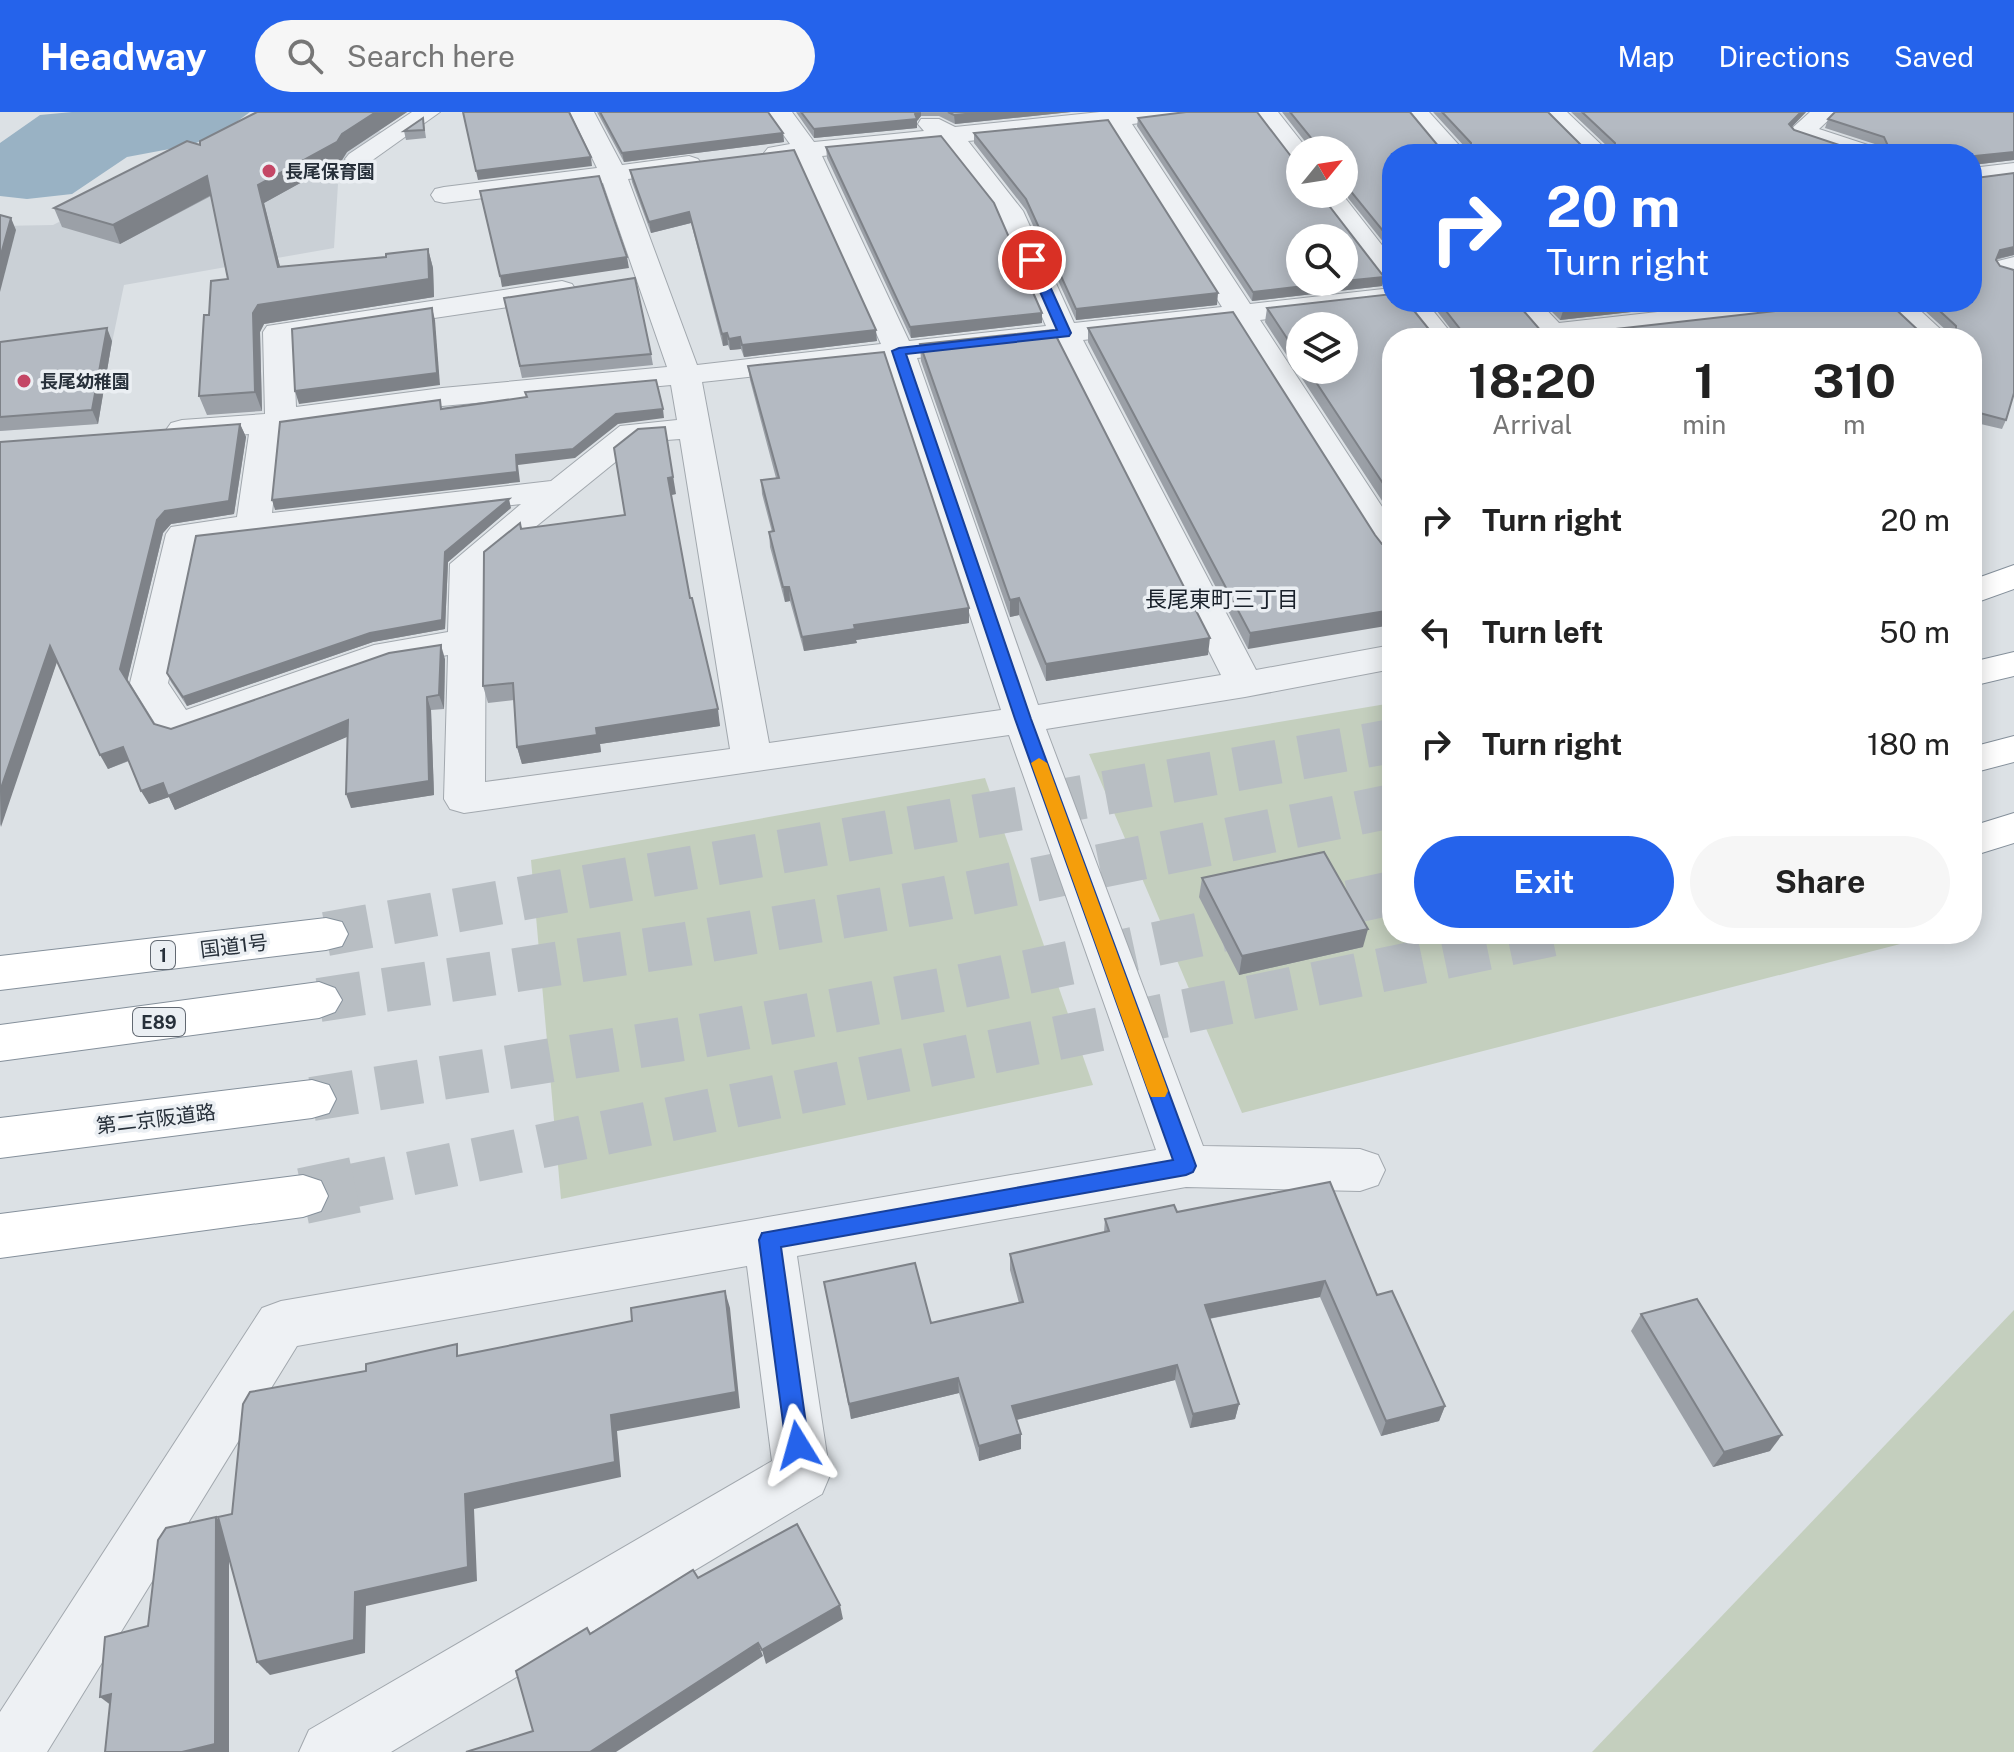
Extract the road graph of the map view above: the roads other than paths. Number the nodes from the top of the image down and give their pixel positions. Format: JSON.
{"nodes":[{"id":1,"x":428,"y":112,"type":"edge"},
{"id":2,"x":582,"y":112,"type":"edge"},
{"id":3,"x":779,"y":112,"type":"edge"},
{"id":4,"x":922,"y":112,"type":"edge"},
{"id":5,"x":1181,"y":112,"type":"edge"},
{"id":6,"x":1265,"y":112,"type":"edge"},
{"id":7,"x":1416,"y":112,"type":"edge"},
{"id":8,"x":1553,"y":112,"type":"edge"},
{"id":9,"x":1825,"y":112,"type":"edge"},
{"id":10,"x":1114,"y":115,"type":"edge"},
{"id":11,"x":950,"y":135,"type":"junction"},
{"id":12,"x":1286,"y":139,"type":"edge"},
{"id":13,"x":1445,"y":144,"type":"edge"},
{"id":14,"x":1587,"y":144,"type":"edge"},
{"id":15,"x":1841,"y":144,"type":"edge"},
{"id":16,"x":806,"y":149,"type":"junction"},
{"id":17,"x":746,"y":157,"type":"edge"},
{"id":18,"x":358,"y":159,"type":"dead end"},
{"id":19,"x":717,"y":160,"type":"edge"},
{"id":20,"x":2014,"y":171,"type":"edge"},
{"id":21,"x":613,"y":173,"type":"junction"},
{"id":22,"x":1982,"y":175,"type":"edge"},
{"id":23,"x":444,"y":195,"type":"dead end"},
{"id":24,"x":1339,"y":208,"type":"edge"},
{"id":25,"x":1382,"y":264,"type":"edge"},
{"id":26,"x":650,"y":276,"type":"junction"},
{"id":27,"x":619,"y":281,"type":"edge"},
{"id":28,"x":588,"y":286,"type":"edge"},
{"id":29,"x":1382,"y":298,"type":"edge"},
{"id":30,"x":1419,"y":312,"type":"edge"},
{"id":31,"x":1532,"y":312,"type":"edge"},
{"id":32,"x":1745,"y":312,"type":"edge"},
{"id":33,"x":1905,"y":312,"type":"edge"},
{"id":34,"x":1239,"y":314,"type":"junction"},
{"id":35,"x":1432,"y":328,"type":"edge"},
{"id":36,"x":1547,"y":328,"type":"edge"},
{"id":37,"x":1618,"y":328,"type":"edge"},
{"id":38,"x":1923,"y":328,"type":"edge"},
{"id":39,"x":1064,"y":333,"type":"junction"},
{"id":40,"x":899,"y":351,"type":"junction"},
{"id":41,"x":685,"y":375,"type":"junction"},
{"id":42,"x":274,"y":421,"type":"junction"},
{"id":43,"x":694,"y":428,"type":"junction"},
{"id":44,"x":147,"y":433,"type":"edge"},
{"id":45,"x":556,"y":490,"type":"junction"},
{"id":46,"x":153,"y":512,"type":"edge"},
{"id":47,"x":253,"y":527,"type":"junction"},
{"id":48,"x":183,"y":534,"type":"junction"},
{"id":49,"x":1382,"y":534,"type":"edge"},
{"id":50,"x":2014,"y":576,"type":"edge"},
{"id":51,"x":1982,"y":589,"type":"edge"},
{"id":52,"x":2014,"y":608,"type":"edge"},
{"id":53,"x":1982,"y":616,"type":"edge"},
{"id":54,"x":464,"y":641,"type":"junction"},
{"id":55,"x":1382,"y":659,"type":"edge"},
{"id":56,"x":2014,"y":664,"type":"edge"},
{"id":57,"x":1982,"y":672,"type":"edge"},
{"id":58,"x":1245,"y":685,"type":"junction"},
{"id":59,"x":1023,"y":719,"type":"junction"},
{"id":60,"x":2014,"y":749,"type":"edge"},
{"id":61,"x":1982,"y":757,"type":"edge"},
{"id":62,"x":752,"y":759,"type":"junction"},
{"id":63,"x":2014,"y":828,"type":"edge"},
{"id":64,"x":1982,"y":838,"type":"edge"},
{"id":65,"x":326,"y":934,"type":"tunnel mouth"},
{"id":66,"x":219,"y":948,"type":"junction"},
{"id":67,"x":0,"y":954,"type":"edge"},
{"id":68,"x":0,"y":973,"type":"edge"},
{"id":69,"x":319,"y":1000,"type":"tunnel mouth"},
{"id":70,"x":0,"y":1043,"type":"edge"},
{"id":71,"x":312,"y":1099,"type":"tunnel mouth"},
{"id":72,"x":0,"y":1138,"type":"edge"},
{"id":73,"x":1186,"y":1166,"type":"junction"},
{"id":74,"x":1360,"y":1170,"type":"dead end"},
{"id":75,"x":303,"y":1196,"type":"tunnel mouth"},
{"id":76,"x":0,"y":1236,"type":"edge"},
{"id":77,"x":769,"y":1240,"type":"junction"},
{"id":78,"x":11,"y":1752,"type":"edge"},
{"id":79,"x":331,"y":1752,"type":"edge"}],
"edges":[{"from":1,"to":18,"type":"street"},
{"from":2,"to":21,"type":"street"},
{"from":3,"to":16,"type":"street"},
{"from":4,"to":11,"type":"street"},
{"from":5,"to":10,"type":"street"},
{"from":6,"to":12,"type":"street"},
{"from":7,"to":13,"type":"street"},
{"from":8,"to":14,"type":"street"},
{"from":9,"to":15,"type":"street"},
{"from":10,"to":11,"type":"street"},
{"from":10,"to":34,"type":"street"},
{"from":11,"to":16,"type":"street"},
{"from":11,"to":39,"type":"street"},
{"from":16,"to":17,"type":"street"},
{"from":16,"to":40,"type":"street"},
{"from":19,"to":21,"type":"street"},
{"from":20,"to":22,"type":"street"},
{"from":21,"to":23,"type":"street"},
{"from":21,"to":26,"type":"street"},
{"from":24,"to":25,"type":"street"},
{"from":26,"to":27,"type":"street"},
{"from":26,"to":41,"type":"street"},
{"from":28,"to":42,"type":"street"},
{"from":29,"to":34,"type":"street"},
{"from":30,"to":35,"type":"street"},
{"from":31,"to":36,"type":"street"},
{"from":32,"to":37,"type":"street"},
{"from":33,"to":38,"type":"street"},
{"from":34,"to":39,"type":"street"},
{"from":34,"to":49,"type":"street"},
{"from":39,"to":40,"type":"street"},
{"from":39,"to":58,"type":"street"},
{"from":40,"to":41,"type":"street"},
{"from":40,"to":59,"type":"street"},
{"from":41,"to":42,"type":"street"},
{"from":41,"to":43,"type":"street"},
{"from":42,"to":44,"type":"street"},
{"from":42,"to":47,"type":"street"},
{"from":43,"to":45,"type":"street"},
{"from":43,"to":62,"type":"street"},
{"from":45,"to":47,"type":"street"},
{"from":45,"to":54,"type":"street"},
{"from":46,"to":48,"type":"street"},
{"from":47,"to":48,"type":"street"},
{"from":48,"to":54,"type":"street"},
{"from":50,"to":51,"type":"highway"},
{"from":52,"to":53,"type":"highway"},
{"from":54,"to":62,"type":"street"},
{"from":55,"to":58,"type":"street"},
{"from":56,"to":57,"type":"highway"},
{"from":58,"to":59,"type":"street"},
{"from":59,"to":62,"type":"street"},
{"from":59,"to":73,"type":"street"},
{"from":60,"to":61,"type":"highway"},
{"from":63,"to":64,"type":"highway"},
{"from":65,"to":66,"type":"highway","name":"国道1号","number":"1"},
{"from":66,"to":67,"type":"highway"},
{"from":66,"to":68,"type":"highway","name":"国道1号","number":"1"},
{"from":69,"to":70,"type":"highway","number":"E89"},
{"from":71,"to":72,"type":"highway","name":"第二京阪道路"},
{"from":73,"to":74,"type":"street"},
{"from":73,"to":77,"type":"street"},
{"from":75,"to":76,"type":"highway"},
{"from":77,"to":78,"type":"street"},
{"from":77,"to":79,"type":"street"}]}
